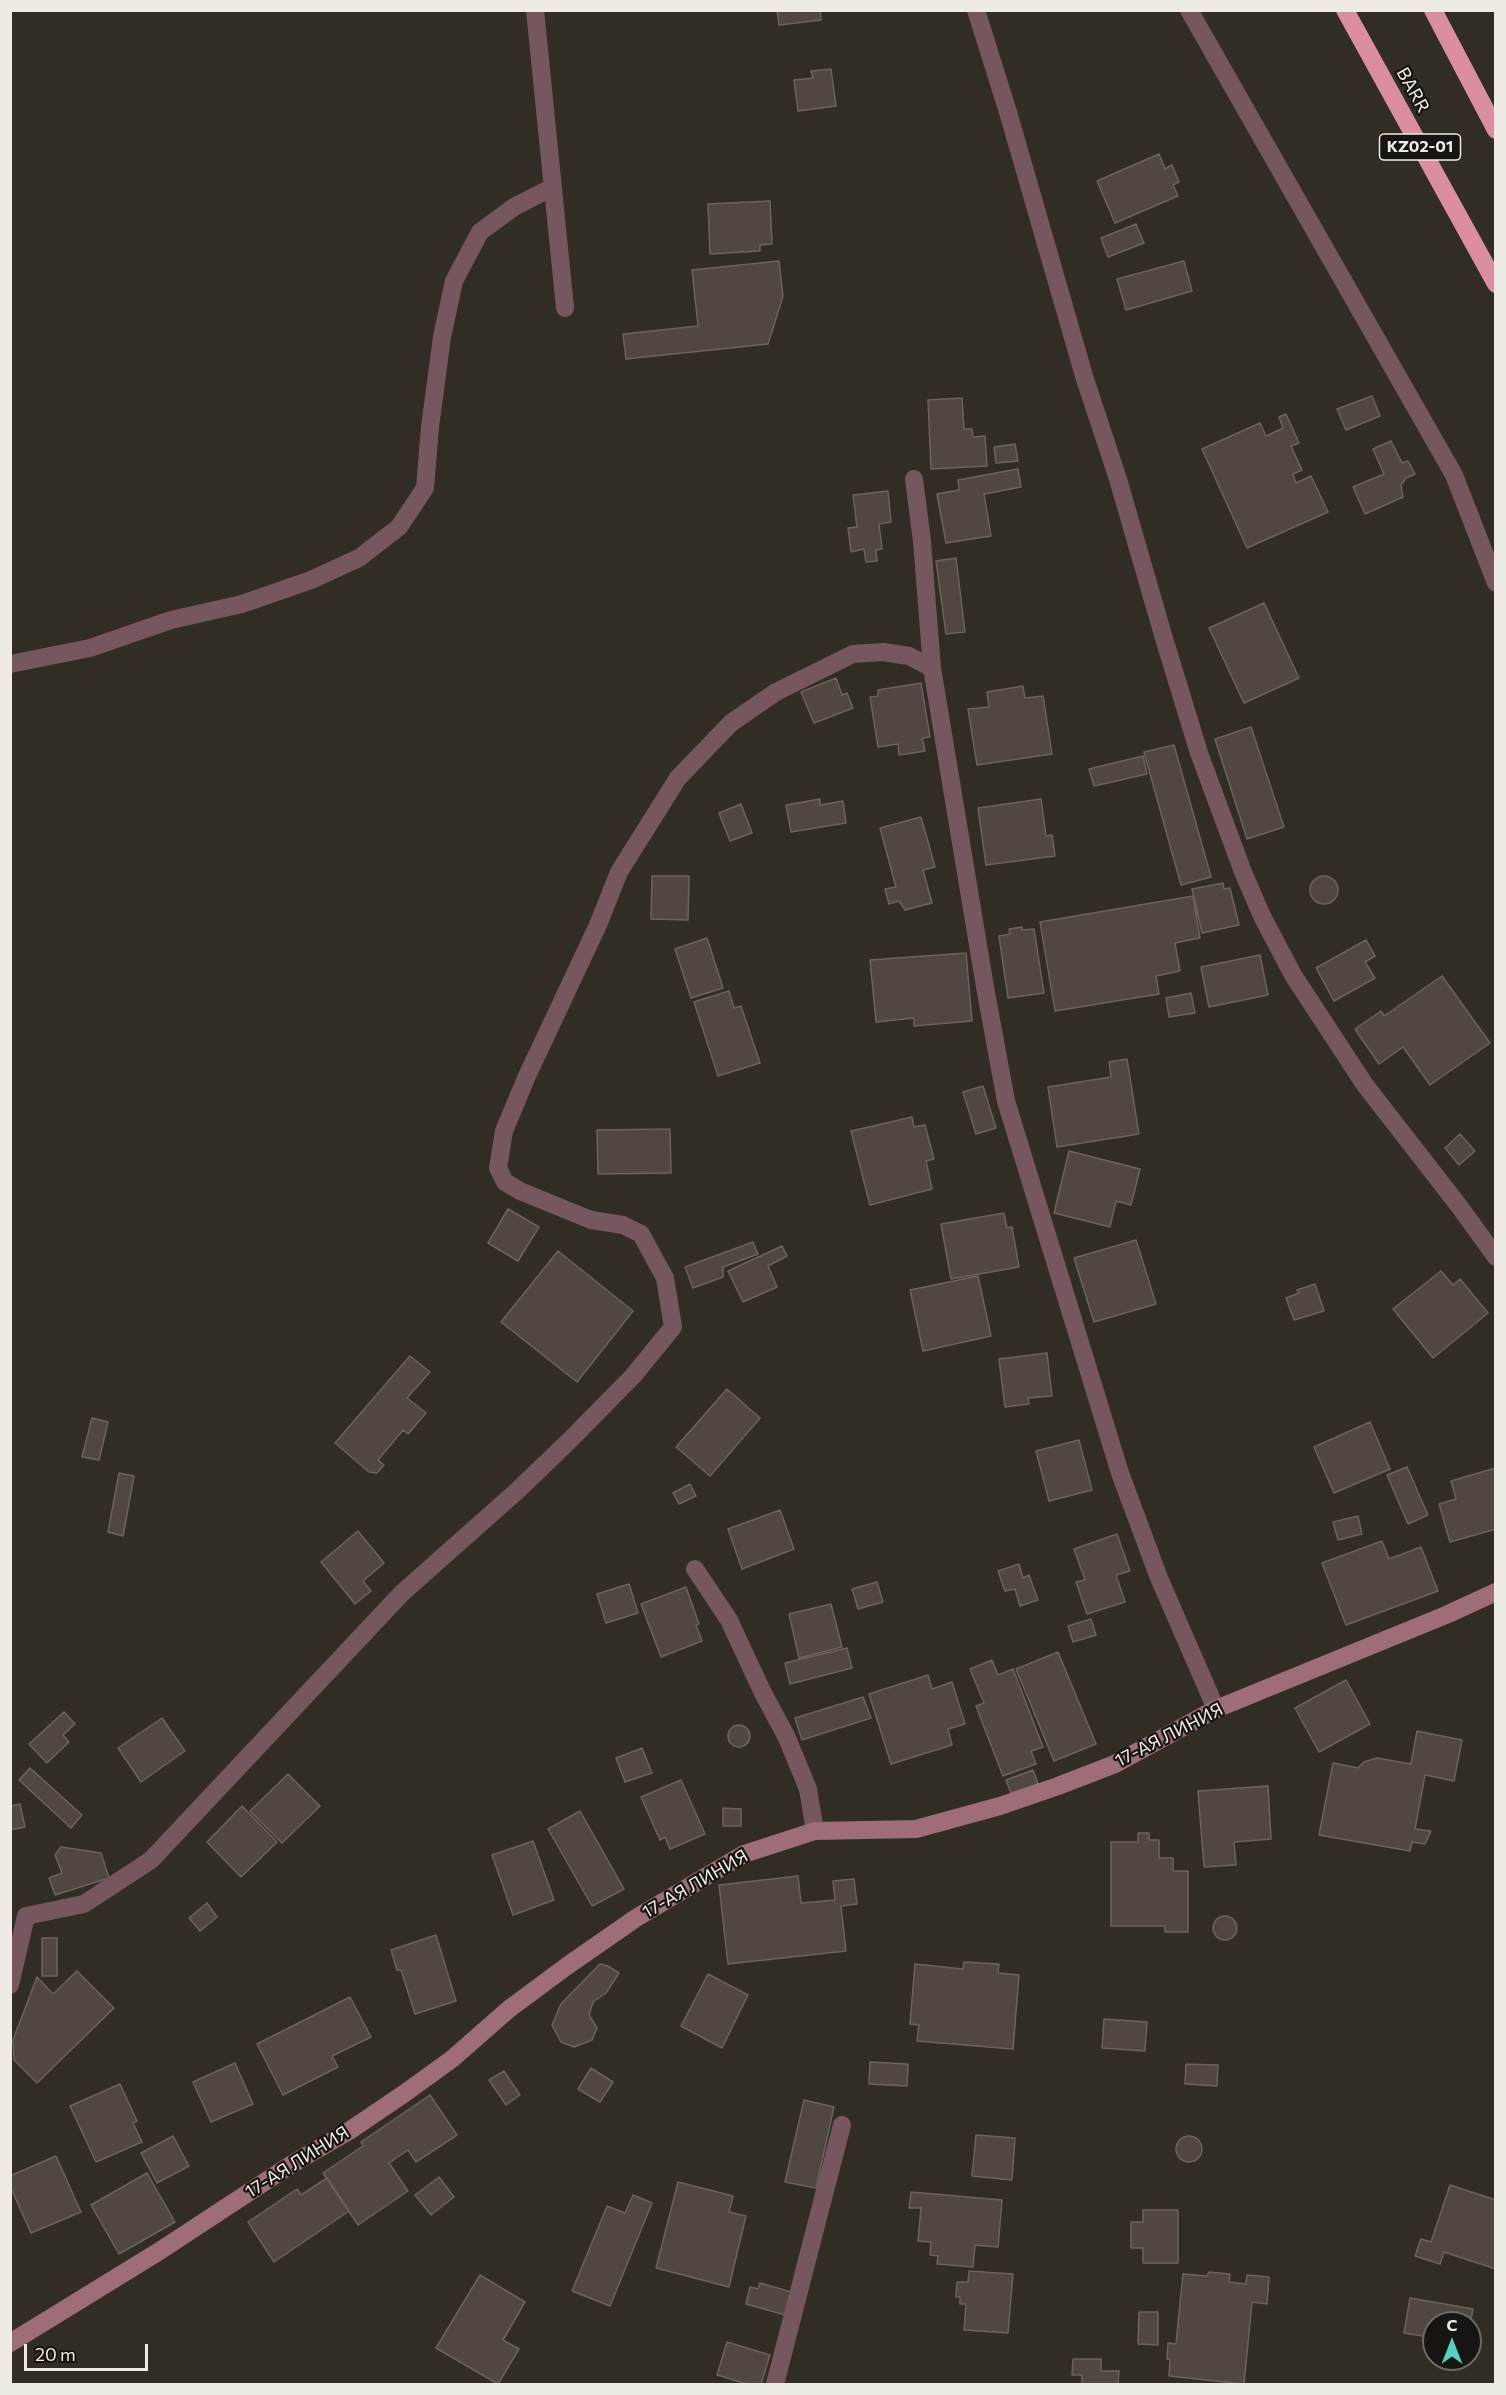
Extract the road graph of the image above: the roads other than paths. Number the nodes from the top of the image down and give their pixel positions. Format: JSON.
{"nodes":[{"id":1,"x":535,"y":10,"type":"edge"},
{"id":2,"x":976,"y":10,"type":"edge"},
{"id":3,"x":1189,"y":10,"type":"edge"},
{"id":4,"x":1345,"y":10,"type":"edge"},
{"id":5,"x":1433,"y":10,"type":"edge"},
{"id":6,"x":1496,"y":130,"type":"edge"},
{"id":7,"x":553,"y":187,"type":"junction"},
{"id":8,"x":1496,"y":284,"type":"edge"},
{"id":9,"x":565,"y":308,"type":"dead end"},
{"id":10,"x":914,"y":479,"type":"dead end"},
{"id":11,"x":1496,"y":583,"type":"edge"},
{"id":12,"x":10,"y":664,"type":"edge"},
{"id":13,"x":932,"y":668,"type":"junction"},
{"id":14,"x":1496,"y":1257,"type":"edge"},
{"id":15,"x":695,"y":1569,"type":"dead end"},
{"id":16,"x":1496,"y":1592,"type":"edge"},
{"id":17,"x":1216,"y":1709,"type":"junction"},
{"id":18,"x":814,"y":1831,"type":"junction"},
{"id":19,"x":10,"y":1985,"type":"edge"},
{"id":20,"x":842,"y":2125,"type":"dead end"},
{"id":21,"x":10,"y":2343,"type":"edge"},
{"id":22,"x":775,"y":2385,"type":"edge"}],
"edges":[{"from":1,"to":7,"type":"street"},
{"from":2,"to":14,"type":"street"},
{"from":3,"to":11,"type":"street"},
{"from":4,"to":8,"type":"highway","name":"BARR","number":"KZ02-01"},
{"from":5,"to":6,"type":"highway"},
{"from":7,"to":9,"type":"street"},
{"from":7,"to":12,"type":"street"},
{"from":10,"to":13,"type":"street"},
{"from":13,"to":17,"type":"street"},
{"from":13,"to":19,"type":"street"},
{"from":15,"to":18,"type":"street"},
{"from":16,"to":17,"type":"street","name":"17-АЯ ЛИНИЯ"},
{"from":17,"to":18,"type":"street","name":"17-АЯ ЛИНИЯ"},
{"from":18,"to":21,"type":"street","name":"17-АЯ ЛИНИЯ"},
{"from":20,"to":22,"type":"street"}]}
